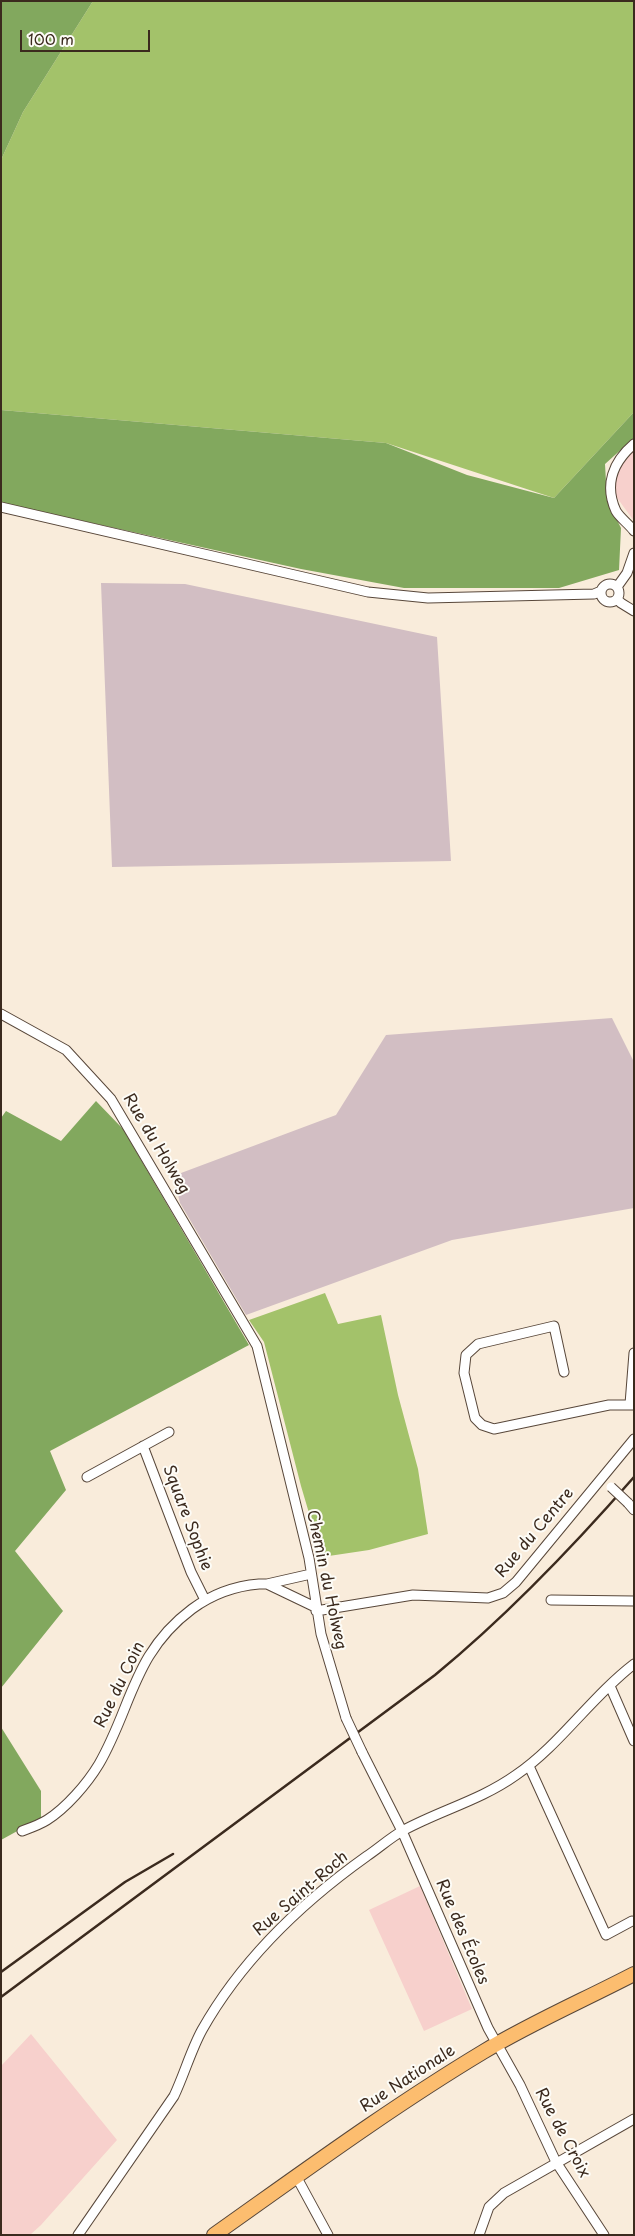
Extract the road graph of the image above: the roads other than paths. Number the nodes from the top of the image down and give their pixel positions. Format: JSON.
{"nodes":[{"id":1,"x":634,"y":444,"type":"edge"},
{"id":2,"x":1,"y":507,"type":"edge"},
{"id":3,"x":634,"y":532,"type":"edge"},
{"id":4,"x":634,"y":553,"type":"edge"},
{"id":5,"x":617,"y":587,"type":"junction"},
{"id":6,"x":600,"y":591,"type":"junction"},
{"id":7,"x":617,"y":599,"type":"junction"},
{"id":8,"x":634,"y":611,"type":"edge"},
{"id":9,"x":1,"y":1014,"type":"edge"},
{"id":10,"x":246,"y":1327,"type":"joint"},
{"id":11,"x":634,"y":1353,"type":"edge"},
{"id":12,"x":564,"y":1372,"type":"dead end"},
{"id":13,"x":632,"y":1405,"type":"edge"},
{"id":14,"x":169,"y":1432,"type":"dead end"},
{"id":15,"x":634,"y":1439,"type":"edge"},
{"id":16,"x":143,"y":1446,"type":"junction"},
{"id":17,"x":87,"y":1477,"type":"dead end"},
{"id":18,"x":600,"y":1478,"type":"junction"},
{"id":19,"x":631,"y":1506,"type":"edge"},
{"id":20,"x":311,"y":1574,"type":"junction"},
{"id":21,"x":267,"y":1584,"type":"junction"},
{"id":22,"x":205,"y":1600,"type":"junction"},
{"id":23,"x":551,"y":1600,"type":"dead end"},
{"id":24,"x":634,"y":1601,"type":"edge"},
{"id":25,"x":316,"y":1609,"type":"junction"},
{"id":26,"x":634,"y":1664,"type":"edge"},
{"id":27,"x":610,"y":1686,"type":"junction"},
{"id":28,"x":634,"y":1742,"type":"edge"},
{"id":29,"x":529,"y":1766,"type":"junction"},
{"id":30,"x":22,"y":1831,"type":"dead end"},
{"id":31,"x":402,"y":1831,"type":"junction"},
{"id":32,"x":632,"y":1921,"type":"dead end"},
{"id":33,"x":634,"y":1974,"type":"edge"},
{"id":34,"x":496,"y":2044,"type":"junction"},
{"id":35,"x":634,"y":2119,"type":"edge"},
{"id":36,"x":556,"y":2162,"type":"junction"},
{"id":37,"x":296,"y":2176,"type":"junction"},
{"id":38,"x":78,"y":2235,"type":"edge"},
{"id":39,"x":214,"y":2235,"type":"edge"},
{"id":40,"x":328,"y":2235,"type":"edge"},
{"id":41,"x":479,"y":2235,"type":"edge"},
{"id":42,"x":604,"y":2235,"type":"edge"}],
"edges":[{"from":1,"to":3,"type":"street"},
{"from":2,"to":6,"type":"street"},
{"from":4,"to":5,"type":"street"},
{"from":5,"to":6,"type":"street"},
{"from":5,"to":7,"type":"street"},
{"from":6,"to":7,"type":"street"},
{"from":7,"to":8,"type":"street"},
{"from":9,"to":10,"type":"street","name":"Rue du Holweg"},
{"from":10,"to":20,"type":"street","name":"Chemin du Holweg"},
{"from":11,"to":13,"type":"street"},
{"from":12,"to":13,"type":"street"},
{"from":14,"to":16,"type":"street"},
{"from":15,"to":18,"type":"street","name":"Rue du Centre"},
{"from":16,"to":17,"type":"street"},
{"from":16,"to":22,"type":"street","name":"Square Sophie"},
{"from":18,"to":19,"type":"street","bridge":true},
{"from":18,"to":25,"type":"street","name":"Rue du Centre"},
{"from":20,"to":21,"type":"street","name":"Rue du Coin"},
{"from":20,"to":25,"type":"street","name":"Chemin du Holweg"},
{"from":21,"to":22,"type":"street","name":"Rue du Coin"},
{"from":21,"to":25,"type":"street"},
{"from":22,"to":30,"type":"street","name":"Rue du Coin"},
{"from":23,"to":24,"type":"street"},
{"from":25,"to":31,"type":"street","name":"Chemin du Holweg","bridge":true},
{"from":26,"to":27,"type":"street","name":"Rue Saint-Roch"},
{"from":27,"to":28,"type":"street"},
{"from":27,"to":29,"type":"street","name":"Rue Saint-Roch"},
{"from":29,"to":31,"type":"street","name":"Rue Saint-Roch"},
{"from":29,"to":32,"type":"street"},
{"from":31,"to":34,"type":"street","name":"Rue des Écoles"},
{"from":31,"to":38,"type":"street","name":"Rue Saint-Roch"},
{"from":33,"to":34,"type":"main road","name":"Rue Nationale"},
{"from":34,"to":36,"type":"street","name":"Rue de Croix"},
{"from":34,"to":37,"type":"main road","name":"Rue Nationale"},
{"from":35,"to":36,"type":"street"},
{"from":36,"to":41,"type":"street"},
{"from":36,"to":42,"type":"street","name":"Rue de Croix"},
{"from":37,"to":39,"type":"main road","name":"Rue Nationale"},
{"from":37,"to":40,"type":"street"}]}
